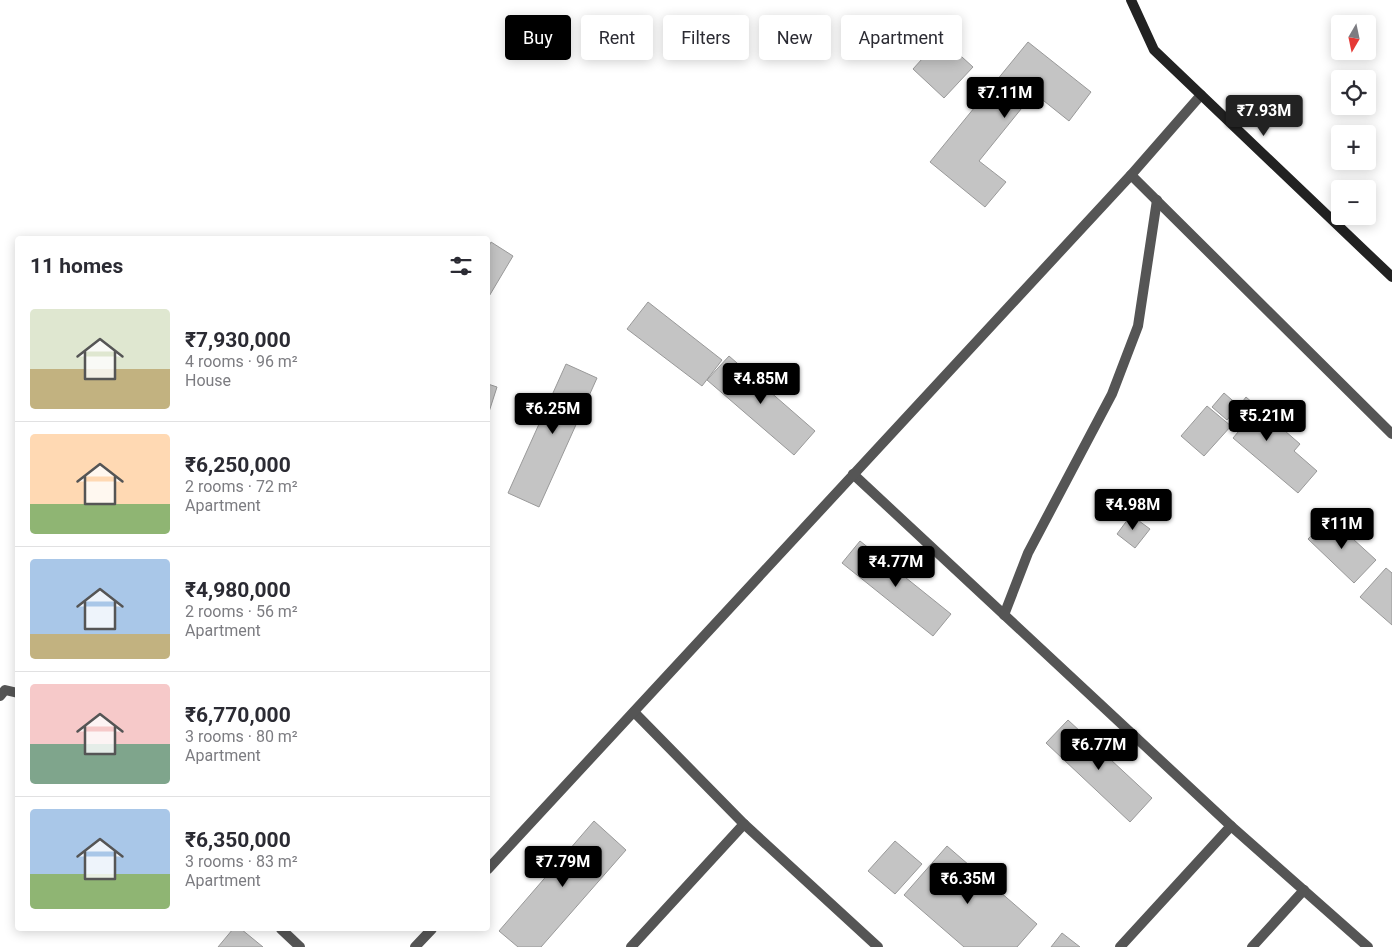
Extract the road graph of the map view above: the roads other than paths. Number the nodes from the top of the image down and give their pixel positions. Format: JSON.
{"nodes":[{"id":1,"x":1131,"y":0,"type":"edge"},
{"id":2,"x":1202,"y":95,"type":"junction"},
{"id":3,"x":1131,"y":175,"type":"junction"},
{"id":4,"x":1157,"y":200,"type":"junction"},
{"id":5,"x":1392,"y":277,"type":"edge"},
{"id":6,"x":1392,"y":434,"type":"edge"},
{"id":7,"x":853,"y":474,"type":"junction"},
{"id":8,"x":1004,"y":615,"type":"junction"},
{"id":9,"x":15,"y":692,"type":"edge"},
{"id":10,"x":0,"y":696,"type":"edge"},
{"id":11,"x":634,"y":712,"type":"junction"},
{"id":12,"x":744,"y":824,"type":"junction"},
{"id":13,"x":1231,"y":826,"type":"junction"},
{"id":14,"x":490,"y":867,"type":"edge"},
{"id":15,"x":1304,"y":890,"type":"junction"},
{"id":16,"x":283,"y":931,"type":"edge"},
{"id":17,"x":430,"y":931,"type":"edge"},
{"id":18,"x":300,"y":947,"type":"edge"},
{"id":19,"x":415,"y":947,"type":"edge"},
{"id":20,"x":631,"y":947,"type":"edge"},
{"id":21,"x":878,"y":947,"type":"edge"},
{"id":22,"x":1120,"y":947,"type":"edge"},
{"id":23,"x":1252,"y":947,"type":"edge"},
{"id":24,"x":1368,"y":947,"type":"edge"}],
"edges":[{"from":1,"to":2,"type":"street"},
{"from":2,"to":3,"type":"lane"},
{"from":2,"to":5,"type":"street"},
{"from":3,"to":4,"type":"lane"},
{"from":3,"to":7,"type":"lane"},
{"from":4,"to":6,"type":"lane"},
{"from":4,"to":8,"type":"lane"},
{"from":7,"to":8,"type":"lane"},
{"from":7,"to":11,"type":"lane"},
{"from":8,"to":13,"type":"lane"},
{"from":9,"to":10,"type":"lane"},
{"from":11,"to":12,"type":"lane"},
{"from":11,"to":14,"type":"lane"},
{"from":12,"to":20,"type":"lane"},
{"from":12,"to":21,"type":"lane"},
{"from":13,"to":15,"type":"lane"},
{"from":13,"to":22,"type":"lane"},
{"from":15,"to":23,"type":"lane"},
{"from":15,"to":24,"type":"lane"},
{"from":16,"to":18,"type":"lane"},
{"from":17,"to":19,"type":"lane"}]}
